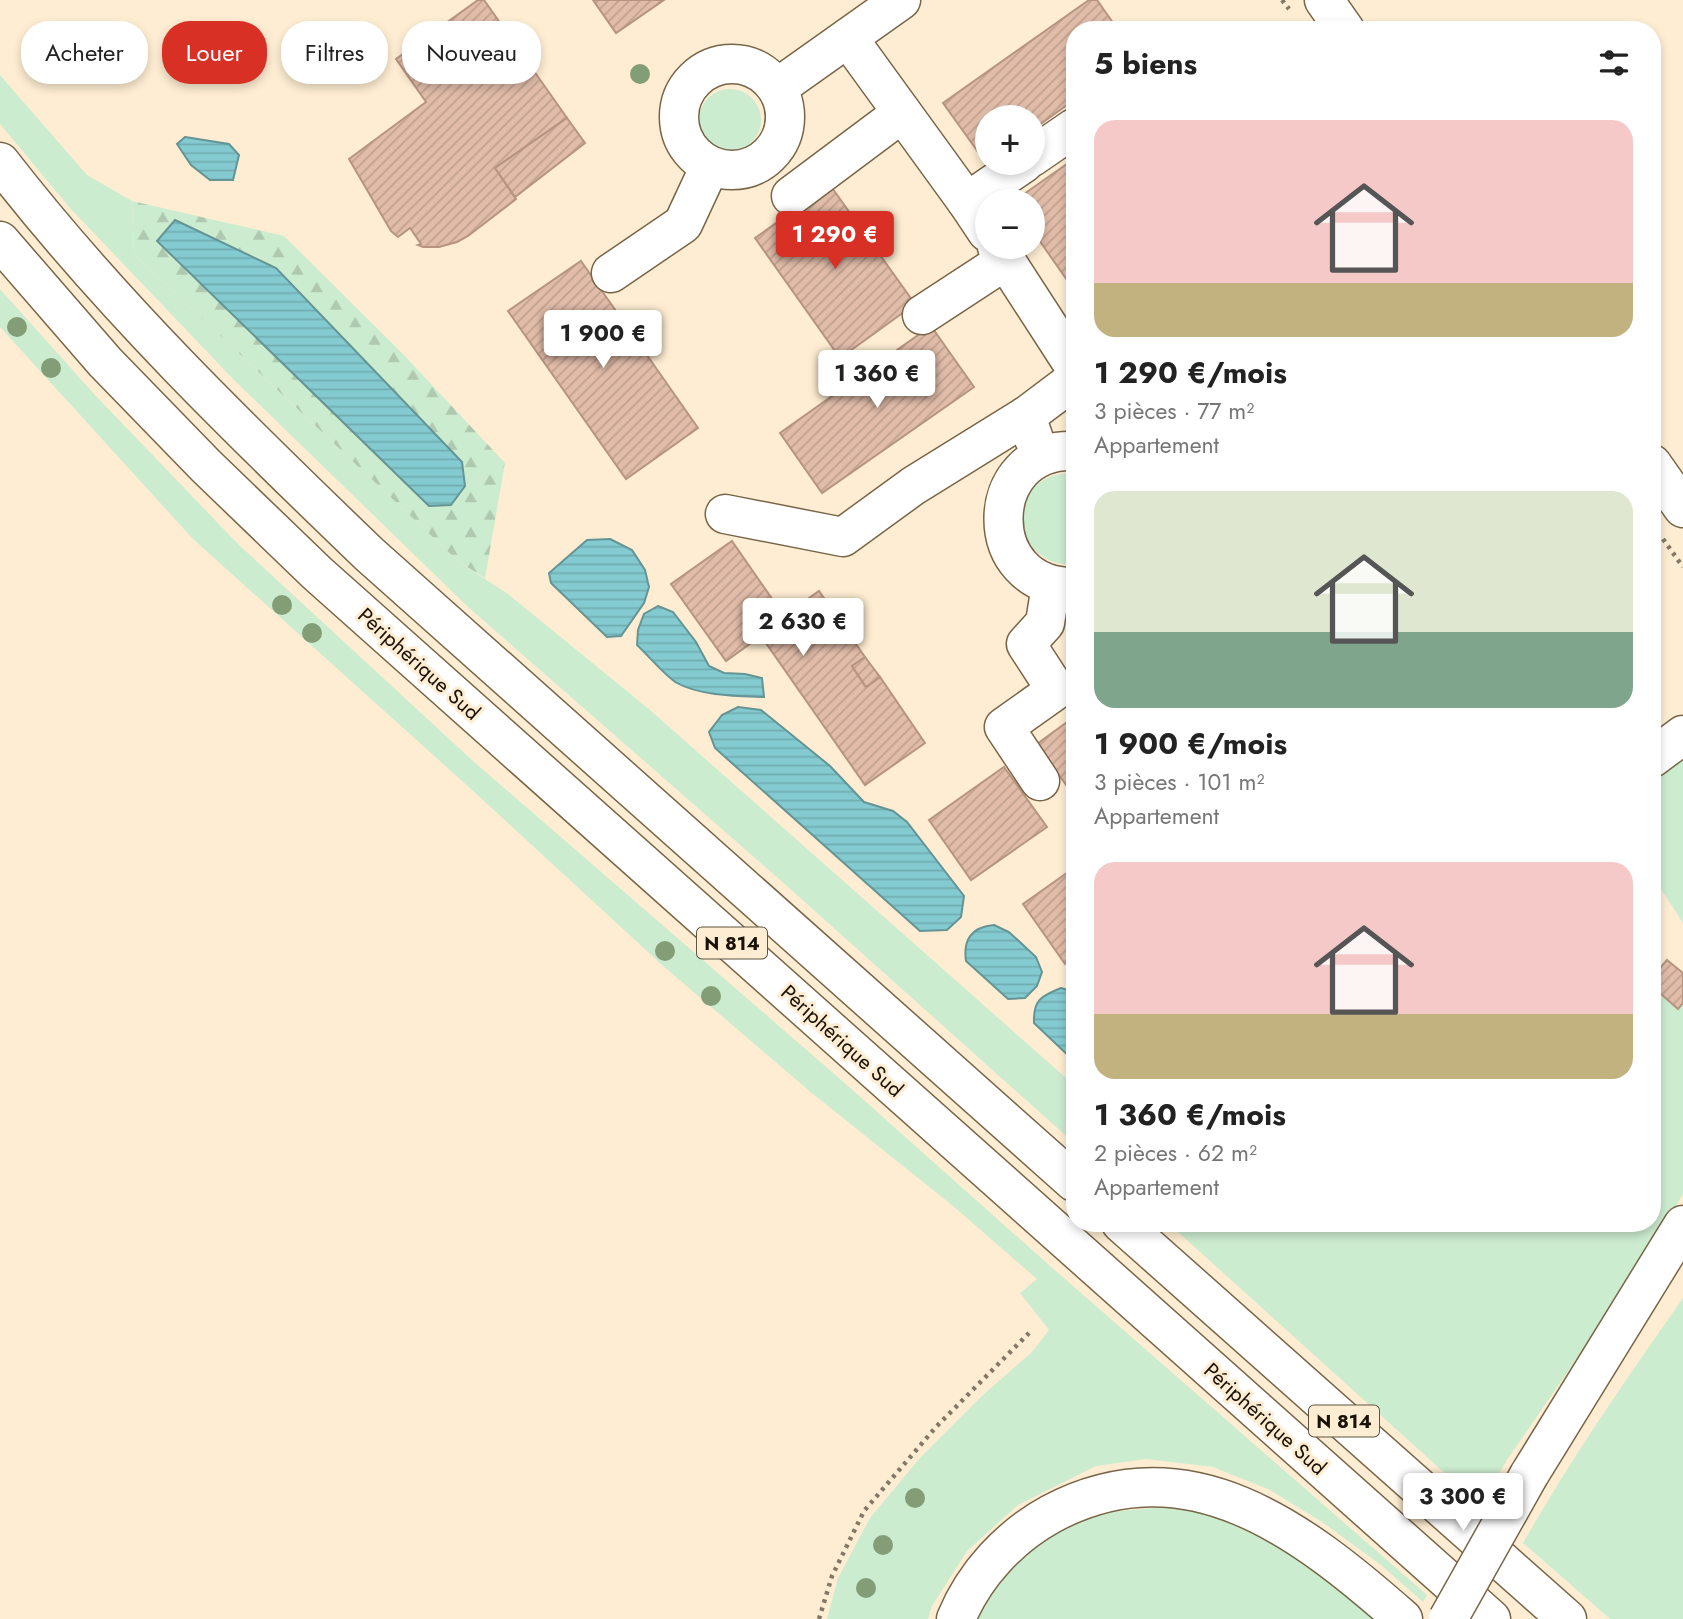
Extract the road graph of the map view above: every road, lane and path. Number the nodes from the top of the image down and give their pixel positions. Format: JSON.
{"nodes":[{"id":1,"x":901,"y":0,"type":"edge"},
{"id":2,"x":1324,"y":0,"type":"edge"},
{"id":3,"x":1339,"y":21,"type":"edge"},
{"id":4,"x":848,"y":38,"type":"junction"},
{"id":5,"x":776,"y":88,"type":"junction"},
{"id":6,"x":902,"y":113,"type":"junction"},
{"id":7,"x":1066,"y":134,"type":"edge"},
{"id":8,"x":1045,"y":148,"type":"edge"},
{"id":9,"x":0,"y":162,"type":"edge"},
{"id":10,"x":710,"y":166,"type":"junction"},
{"id":11,"x":791,"y":196,"type":"dead end"},
{"id":12,"x":975,"y":215,"type":"edge"},
{"id":13,"x":0,"y":241,"type":"edge"},
{"id":14,"x":975,"y":252,"type":"edge"},
{"id":15,"x":1005,"y":259,"type":"edge"},
{"id":16,"x":611,"y":273,"type":"dead end"},
{"id":17,"x":922,"y":315,"type":"dead end"},
{"id":18,"x":1066,"y":354,"type":"edge"},
{"id":19,"x":1066,"y":386,"type":"edge"},
{"id":20,"x":1026,"y":415,"type":"junction"},
{"id":21,"x":1058,"y":454,"type":"edge"},
{"id":22,"x":1661,"y":491,"type":"edge"},
{"id":23,"x":725,"y":514,"type":"dead end"},
{"id":24,"x":1671,"y":521,"type":"edge"},
{"id":25,"x":1683,"y":567,"type":"edge"},
{"id":26,"x":1063,"y":586,"type":"edge"},
{"id":27,"x":1683,"y":736,"type":"edge"},
{"id":28,"x":1661,"y":752,"type":"edge"},
{"id":29,"x":1040,"y":780,"type":"dead end"},
{"id":30,"x":1066,"y":1175,"type":"edge"},
{"id":31,"x":1683,"y":1225,"type":"edge"},
{"id":32,"x":1131,"y":1232,"type":"edge"},
{"id":33,"x":1028,"y":1333,"type":"dead end"},
{"id":34,"x":819,"y":1619,"type":"edge"},
{"id":35,"x":956,"y":1619,"type":"edge"},
{"id":36,"x":1403,"y":1619,"type":"edge"},
{"id":37,"x":1448,"y":1619,"type":"edge"},
{"id":38,"x":1491,"y":1619,"type":"edge"},
{"id":39,"x":1567,"y":1619,"type":"edge"}],
"edges":[{"from":1,"to":4,"type":"main road"},
{"from":2,"to":3,"type":"main road"},
{"from":4,"to":5,"type":"main road"},
{"from":4,"to":6,"type":"main road"},
{"from":5,"to":10,"type":"main road"},
{"from":5,"to":10,"type":"main road"},
{"from":6,"to":11,"type":"main road"},
{"from":6,"to":12,"type":"main road"},
{"from":7,"to":8,"type":"main road"},
{"from":9,"to":30,"type":"main road","number":"N 814"},
{"from":10,"to":16,"type":"main road"},
{"from":13,"to":38,"type":"main road","name":"Périphérique Sud","number":"N 814"},
{"from":14,"to":17,"type":"main road"},
{"from":15,"to":18,"type":"main road"},
{"from":19,"to":20,"type":"main road"},
{"from":20,"to":21,"type":"main road"},
{"from":20,"to":23,"type":"main road"},
{"from":21,"to":26,"type":"main road"},
{"from":22,"to":24,"type":"main road"},
{"from":24,"to":25,"type":"path"},
{"from":26,"to":29,"type":"main road"},
{"from":27,"to":28,"type":"main road"},
{"from":31,"to":37,"type":"main road","bridge":true},
{"from":32,"to":39,"type":"main road","number":"N 814"},
{"from":33,"to":34,"type":"path"},
{"from":35,"to":36,"type":"main road"}]}
